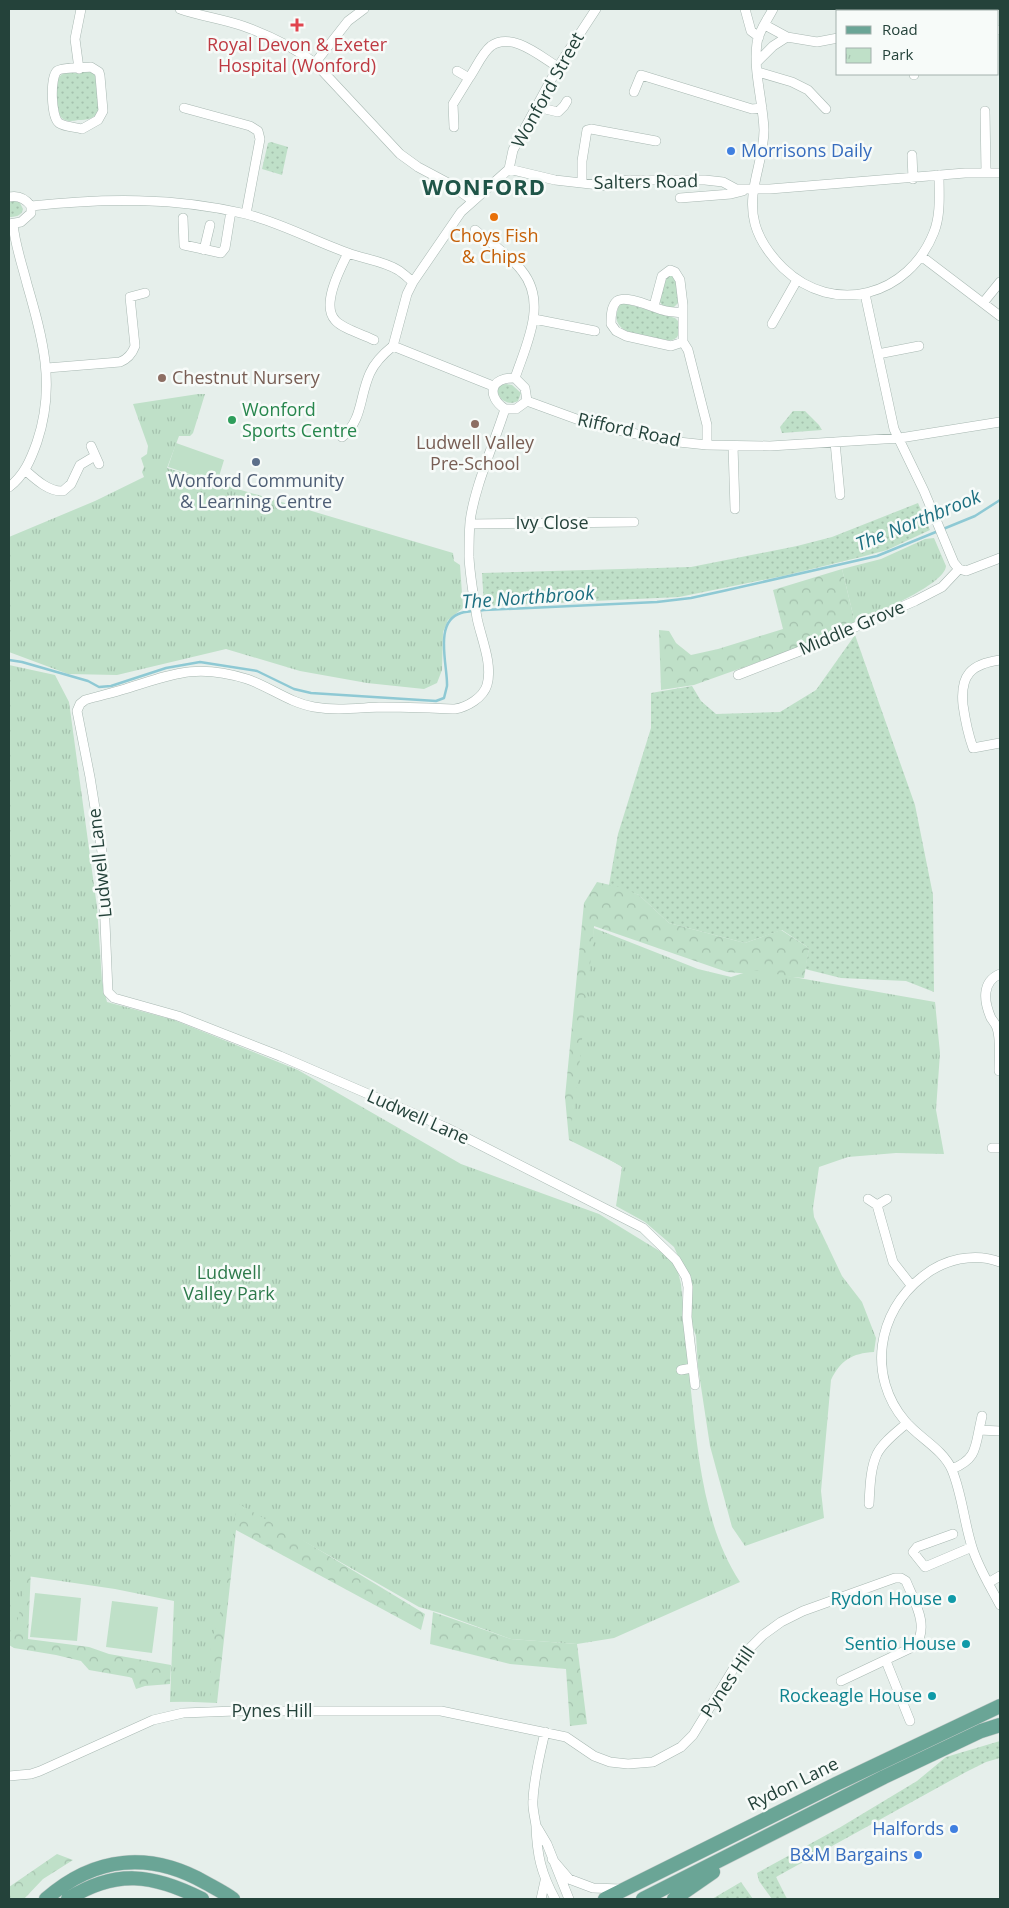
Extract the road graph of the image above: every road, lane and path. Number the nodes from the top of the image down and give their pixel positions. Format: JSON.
{"nodes":[{"id":1,"x":81,"y":9,"type":"edge"},
{"id":2,"x":180,"y":9,"type":"edge"},
{"id":3,"x":364,"y":9,"type":"edge"},
{"id":4,"x":596,"y":9,"type":"edge"},
{"id":5,"x":745,"y":9,"type":"edge"},
{"id":6,"x":773,"y":9,"type":"edge"},
{"id":7,"x":765,"y":25,"type":"junction"},
{"id":8,"x":759,"y":37,"type":"junction"},
{"id":9,"x":787,"y":37,"type":"junction"},
{"id":10,"x":836,"y":38,"type":"edge"},
{"id":11,"x":315,"y":62,"type":"junction"},
{"id":12,"x":757,"y":62,"type":"junction"},
{"id":13,"x":558,"y":67,"type":"junction"},
{"id":14,"x":79,"y":69,"type":"junction"},
{"id":15,"x":458,"y":71,"type":"dead end"},
{"id":16,"x":758,"y":72,"type":"junction"},
{"id":17,"x":469,"y":78,"type":"junction"},
{"id":18,"x":634,"y":92,"type":"dead end"},
{"id":19,"x":567,"y":101,"type":"dead end"},
{"id":20,"x":184,"y":108,"type":"dead end"},
{"id":21,"x":537,"y":108,"type":"junction"},
{"id":22,"x":762,"y":108,"type":"junction"},
{"id":23,"x":826,"y":108,"type":"dead end"},
{"id":24,"x":985,"y":112,"type":"dead end"},
{"id":25,"x":454,"y":127,"type":"dead end"},
{"id":26,"x":656,"y":141,"type":"dead end"},
{"id":27,"x":912,"y":155,"type":"dead end"},
{"id":28,"x":509,"y":169,"type":"junction"},
{"id":29,"x":986,"y":172,"type":"junction"},
{"id":30,"x":1000,"y":173,"type":"edge"},
{"id":31,"x":939,"y":175,"type":"junction"},
{"id":32,"x":913,"y":179,"type":"junction"},
{"id":33,"x":582,"y":183,"type":"junction"},
{"id":34,"x":753,"y":189,"type":"junction"},
{"id":35,"x":9,"y":196,"type":"edge"},
{"id":36,"x":680,"y":198,"type":"dead end"},
{"id":37,"x":472,"y":200,"type":"junction"},
{"id":38,"x":31,"y":206,"type":"junction"},
{"id":39,"x":231,"y":211,"type":"junction"},
{"id":40,"x":246,"y":214,"type":"junction"},
{"id":41,"x":183,"y":218,"type":"dead end"},
{"id":42,"x":11,"y":224,"type":"edge"},
{"id":43,"x":210,"y":225,"type":"dead end"},
{"id":44,"x":475,"y":230,"type":"dead end"},
{"id":45,"x":204,"y":250,"type":"junction"},
{"id":46,"x":348,"y":253,"type":"junction"},
{"id":47,"x":921,"y":256,"type":"junction"},
{"id":48,"x":798,"y":280,"type":"junction"},
{"id":49,"x":413,"y":282,"type":"junction"},
{"id":50,"x":1000,"y":282,"type":"edge"},
{"id":51,"x":146,"y":293,"type":"dead end"},
{"id":52,"x":865,"y":294,"type":"junction"},
{"id":53,"x":984,"y":304,"type":"junction"},
{"id":54,"x":654,"y":306,"type":"junction"},
{"id":55,"x":682,"y":313,"type":"junction"},
{"id":56,"x":1000,"y":316,"type":"edge"},
{"id":57,"x":534,"y":319,"type":"junction"},
{"id":58,"x":772,"y":324,"type":"dead end"},
{"id":59,"x":595,"y":331,"type":"dead end"},
{"id":60,"x":374,"y":340,"type":"dead end"},
{"id":61,"x":683,"y":342,"type":"junction"},
{"id":62,"x":393,"y":346,"type":"junction"},
{"id":63,"x":919,"y":346,"type":"dead end"},
{"id":64,"x":878,"y":354,"type":"junction"},
{"id":65,"x":47,"y":368,"type":"junction"},
{"id":66,"x":515,"y":378,"type":"junction"},
{"id":67,"x":493,"y":386,"type":"junction"},
{"id":68,"x":527,"y":401,"type":"junction"},
{"id":69,"x":505,"y":410,"type":"junction"},
{"id":70,"x":1000,"y":422,"type":"edge"},
{"id":71,"x":342,"y":437,"type":"dead end"},
{"id":72,"x":900,"y":438,"type":"junction"},
{"id":73,"x":835,"y":442,"type":"junction"},
{"id":74,"x":707,"y":445,"type":"junction"},
{"id":75,"x":92,"y":446,"type":"dead end"},
{"id":76,"x":733,"y":446,"type":"junction"},
{"id":77,"x":25,"y":470,"type":"junction"},
{"id":78,"x":9,"y":487,"type":"edge"},
{"id":79,"x":840,"y":495,"type":"dead end"},
{"id":80,"x":735,"y":509,"type":"dead end"},
{"id":81,"x":634,"y":522,"type":"dead end"},
{"id":82,"x":470,"y":524,"type":"junction"},
{"id":83,"x":1000,"y":558,"type":"edge"},
{"id":84,"x":959,"y":569,"type":"junction"},
{"id":85,"x":1000,"y":660,"type":"edge"},
{"id":86,"x":738,"y":675,"type":"dead end"},
{"id":87,"x":1000,"y":743,"type":"edge"},
{"id":88,"x":1000,"y":974,"type":"edge"},
{"id":89,"x":999,"y":1071,"type":"dead end"},
{"id":90,"x":868,"y":1199,"type":"dead end"},
{"id":91,"x":887,"y":1199,"type":"dead end"},
{"id":92,"x":877,"y":1205,"type":"junction"},
{"id":93,"x":1000,"y":1262,"type":"edge"},
{"id":94,"x":910,"y":1285,"type":"junction"},
{"id":95,"x":692,"y":1368,"type":"junction"},
{"id":96,"x":681,"y":1370,"type":"dead end"},
{"id":97,"x":695,"y":1385,"type":"dead end"},
{"id":98,"x":982,"y":1416,"type":"dead end"},
{"id":99,"x":907,"y":1423,"type":"junction"},
{"id":100,"x":979,"y":1430,"type":"junction"},
{"id":101,"x":1000,"y":1432,"type":"edge"},
{"id":102,"x":952,"y":1469,"type":"junction"},
{"id":103,"x":869,"y":1504,"type":"dead end"},
{"id":104,"x":953,"y":1534,"type":"dead end"},
{"id":105,"x":972,"y":1547,"type":"junction"},
{"id":106,"x":1000,"y":1576,"type":"edge"},
{"id":107,"x":988,"y":1583,"type":"junction"},
{"id":108,"x":1000,"y":1605,"type":"edge"},
{"id":109,"x":886,"y":1660,"type":"junction"},
{"id":110,"x":841,"y":1681,"type":"dead end"},
{"id":111,"x":998,"y":1706,"type":"edge"},
{"id":112,"x":910,"y":1721,"type":"dead end"},
{"id":113,"x":1000,"y":1725,"type":"edge"},
{"id":114,"x":545,"y":1732,"type":"junction"},
{"id":115,"x":9,"y":1776,"type":"edge"},
{"id":116,"x":536,"y":1824,"type":"junction"},
{"id":117,"x":742,"y":1851,"type":"junction"},
{"id":118,"x":552,"y":1859,"type":"junction"},
{"id":119,"x":545,"y":1881,"type":"junction"},
{"id":120,"x":626,"y":1889,"type":"junction"},
{"id":121,"x":46,"y":1899,"type":"edge"},
{"id":122,"x":68,"y":1899,"type":"edge"},
{"id":123,"x":202,"y":1899,"type":"edge"},
{"id":124,"x":233,"y":1899,"type":"edge"},
{"id":125,"x":541,"y":1899,"type":"edge"},
{"id":126,"x":555,"y":1899,"type":"edge"},
{"id":127,"x":569,"y":1899,"type":"edge"},
{"id":128,"x":604,"y":1899,"type":"edge"},
{"id":129,"x":643,"y":1899,"type":"edge"},
{"id":130,"x":674,"y":1899,"type":"edge"}],
"edges":[{"from":1,"to":14,"type":"street"},
{"from":2,"to":11,"type":"street"},
{"from":3,"to":11,"type":"street"},
{"from":4,"to":13,"type":"street","name":"Wonford Street"},
{"from":5,"to":8,"type":"street"},
{"from":6,"to":7,"type":"street"},
{"from":7,"to":8,"type":"street"},
{"from":7,"to":9,"type":"street"},
{"from":8,"to":12,"type":"street"},
{"from":9,"to":10,"type":"street"},
{"from":9,"to":12,"type":"street"},
{"from":11,"to":37,"type":"street"},
{"from":12,"to":16,"type":"street"},
{"from":13,"to":17,"type":"street"},
{"from":13,"to":21,"type":"street","name":"Wonford Street"},
{"from":14,"to":14,"type":"street"},
{"from":15,"to":17,"type":"street"},
{"from":16,"to":22,"type":"street"},
{"from":16,"to":23,"type":"street"},
{"from":17,"to":25,"type":"street"},
{"from":18,"to":22,"type":"street"},
{"from":19,"to":21,"type":"street"},
{"from":20,"to":40,"type":"street"},
{"from":21,"to":28,"type":"street","name":"Wonford Street"},
{"from":22,"to":34,"type":"street"},
{"from":24,"to":29,"type":"street"},
{"from":26,"to":33,"type":"street"},
{"from":27,"to":32,"type":"street"},
{"from":28,"to":33,"type":"street","name":"Salters Road"},
{"from":28,"to":37,"type":"street","name":"Wonford Street"},
{"from":29,"to":30,"type":"street","name":"Salters Road"},
{"from":29,"to":31,"type":"street","name":"Salters Road"},
{"from":31,"to":32,"type":"street","name":"Salters Road"},
{"from":31,"to":47,"type":"street"},
{"from":32,"to":34,"type":"street","name":"Salters Road"},
{"from":33,"to":34,"type":"street","name":"Salters Road"},
{"from":34,"to":36,"type":"street","name":"Salters Road"},
{"from":34,"to":48,"type":"street"},
{"from":35,"to":38,"type":"street"},
{"from":37,"to":49,"type":"street","name":"Wonford Street"},
{"from":38,"to":39,"type":"street"},
{"from":38,"to":42,"type":"street"},
{"from":39,"to":40,"type":"street"},
{"from":39,"to":45,"type":"street"},
{"from":40,"to":46,"type":"street"},
{"from":41,"to":45,"type":"street"},
{"from":42,"to":65,"type":"street"},
{"from":43,"to":45,"type":"street"},
{"from":44,"to":57,"type":"street"},
{"from":46,"to":49,"type":"street"},
{"from":46,"to":60,"type":"street"},
{"from":47,"to":52,"type":"street"},
{"from":47,"to":53,"type":"street"},
{"from":48,"to":52,"type":"street"},
{"from":48,"to":58,"type":"street"},
{"from":49,"to":62,"type":"street","name":"Wonford Street"},
{"from":50,"to":53,"type":"street"},
{"from":51,"to":65,"type":"street"},
{"from":52,"to":64,"type":"street"},
{"from":53,"to":56,"type":"street"},
{"from":54,"to":55,"type":"street"},
{"from":54,"to":55,"type":"street"},
{"from":54,"to":61,"type":"street"},
{"from":55,"to":61,"type":"street"},
{"from":57,"to":59,"type":"street"},
{"from":57,"to":66,"type":"street"},
{"from":61,"to":74,"type":"street"},
{"from":62,"to":67,"type":"street"},
{"from":62,"to":71,"type":"street"},
{"from":63,"to":64,"type":"street"},
{"from":64,"to":72,"type":"street"},
{"from":65,"to":77,"type":"street"},
{"from":66,"to":67,"type":"street"},
{"from":66,"to":68,"type":"street"},
{"from":67,"to":69,"type":"street"},
{"from":68,"to":69,"type":"street"},
{"from":68,"to":74,"type":"street","name":"Rifford Road"},
{"from":69,"to":82,"type":"street","name":"Ludwell Lane"},
{"from":70,"to":72,"type":"street","name":"Rifford Road"},
{"from":72,"to":73,"type":"street","name":"Rifford Road"},
{"from":72,"to":84,"type":"street"},
{"from":73,"to":76,"type":"street","name":"Rifford Road"},
{"from":73,"to":79,"type":"street"},
{"from":74,"to":76,"type":"street","name":"Rifford Road"},
{"from":75,"to":77,"type":"street"},
{"from":76,"to":80,"type":"street"},
{"from":77,"to":78,"type":"street"},
{"from":81,"to":82,"type":"street","name":"Ivy Close"},
{"from":82,"to":95,"type":"street","name":"Ludwell Lane"},
{"from":83,"to":84,"type":"street"},
{"from":84,"to":86,"type":"street","name":"Middle Grove"},
{"from":85,"to":87,"type":"street"},
{"from":88,"to":89,"type":"street"},
{"from":90,"to":92,"type":"street"},
{"from":91,"to":92,"type":"street"},
{"from":92,"to":94,"type":"street"},
{"from":93,"to":94,"type":"street"},
{"from":94,"to":99,"type":"street"},
{"from":95,"to":96,"type":"street"},
{"from":95,"to":97,"type":"street","name":"Ludwell Lane"},
{"from":98,"to":100,"type":"street"},
{"from":99,"to":102,"type":"street"},
{"from":99,"to":103,"type":"street"},
{"from":100,"to":101,"type":"street"},
{"from":100,"to":102,"type":"street"},
{"from":102,"to":105,"type":"street"},
{"from":104,"to":105,"type":"street"},
{"from":105,"to":107,"type":"street"},
{"from":106,"to":107,"type":"street"},
{"from":107,"to":108,"type":"street"},
{"from":109,"to":110,"type":"street","name":"Pynes Hill"},
{"from":109,"to":112,"type":"street"},
{"from":109,"to":114,"type":"street","name":"Pynes Hill"},
{"from":111,"to":120,"type":"main road","name":"Rydon Lane"},
{"from":113,"to":117,"type":"main road","name":"Rydon Lane"},
{"from":114,"to":115,"type":"street","name":"Pynes Hill"},
{"from":114,"to":116,"type":"street"},
{"from":116,"to":118,"type":"street"},
{"from":116,"to":119,"type":"street"},
{"from":117,"to":129,"type":"main road","name":"Rydon Lane"},
{"from":117,"to":130,"type":"main road"},
{"from":118,"to":120,"type":"street"},
{"from":118,"to":127,"type":"street"},
{"from":119,"to":125,"type":"street"},
{"from":119,"to":126,"type":"street"},
{"from":120,"to":128,"type":"main road","name":"Rydon Lane"},
{"from":121,"to":124,"type":"main road"},
{"from":122,"to":123,"type":"main road"}]}
